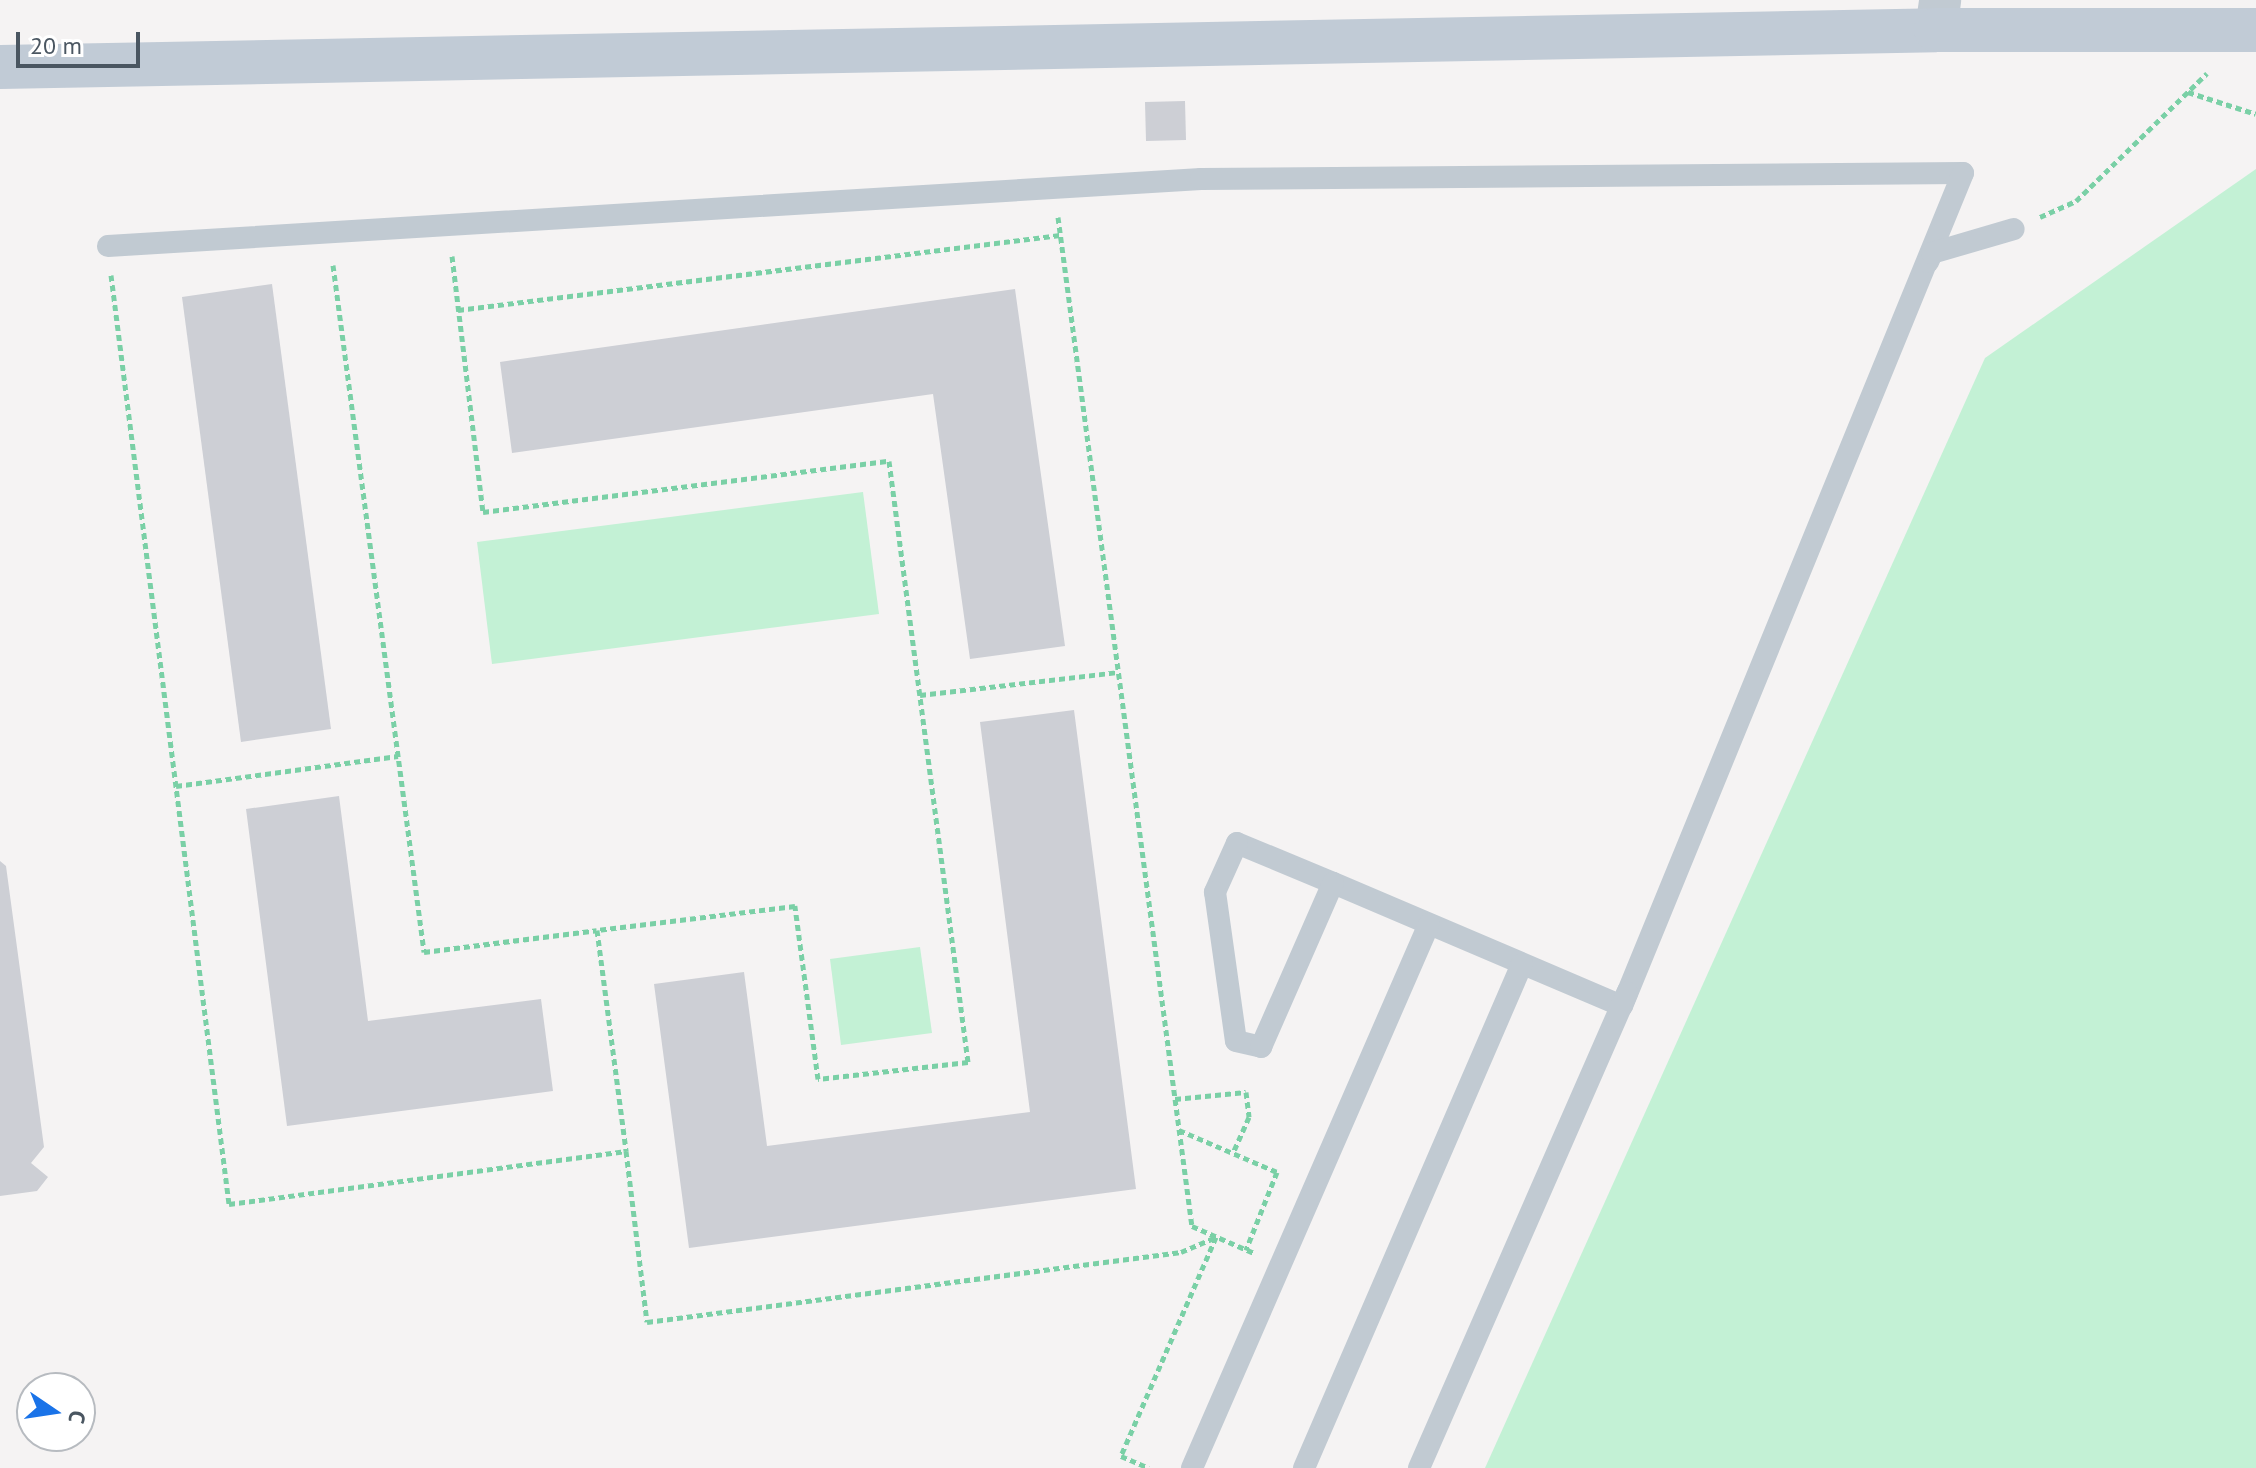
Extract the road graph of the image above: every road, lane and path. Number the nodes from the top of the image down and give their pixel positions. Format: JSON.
{"nodes":[{"id":1,"x":1938,"y":15,"type":"edge"},
{"id":2,"x":2254,"y":30,"type":"edge"},
{"id":3,"x":0,"y":67,"type":"edge"},
{"id":4,"x":2188,"y":92,"type":"junction"},
{"id":5,"x":2256,"y":114,"type":"edge"},
{"id":6,"x":1054,"y":188,"type":"junction"},
{"id":7,"x":448,"y":225,"type":"junction"},
{"id":8,"x":2014,"y":229,"type":"joint"},
{"id":9,"x":329,"y":232,"type":"junction"},
{"id":10,"x":1060,"y":235,"type":"junction"},
{"id":11,"x":108,"y":246,"type":"joint"},
{"id":12,"x":1932,"y":253,"type":"junction"},
{"id":13,"x":458,"y":310,"type":"junction"},
{"id":14,"x":1118,"y":672,"type":"junction"},
{"id":15,"x":920,"y":695,"type":"junction"},
{"id":16,"x":398,"y":756,"type":"junction"},
{"id":17,"x":176,"y":786,"type":"junction"},
{"id":18,"x":1333,"y":883,"type":"junction"},
{"id":19,"x":1429,"y":924,"type":"junction"},
{"id":20,"x":597,"y":930,"type":"junction"},
{"id":21,"x":1522,"y":964,"type":"junction"},
{"id":22,"x":1622,"y":1006,"type":"junction"},
{"id":23,"x":1175,"y":1099,"type":"junction"},
{"id":24,"x":1179,"y":1130,"type":"junction"},
{"id":25,"x":626,"y":1151,"type":"junction"},
{"id":26,"x":1233,"y":1153,"type":"junction"},
{"id":27,"x":1216,"y":1237,"type":"junction"},
{"id":28,"x":1246,"y":1250,"type":"junction"},
{"id":29,"x":1281,"y":1265,"type":"junction"},
{"id":30,"x":1149,"y":1468,"type":"edge"},
{"id":31,"x":1192,"y":1468,"type":"edge"},
{"id":32,"x":1304,"y":1468,"type":"edge"},
{"id":33,"x":1419,"y":1468,"type":"edge"}],
"edges":[{"from":1,"to":2,"type":"main road"},
{"from":1,"to":3,"type":"main road"},
{"from":2,"to":4,"type":"path"},
{"from":4,"to":5,"type":"path"},
{"from":4,"to":8,"type":"path"},
{"from":6,"to":7,"type":"lane"},
{"from":6,"to":10,"type":"path"},
{"from":6,"to":12,"type":"lane"},
{"from":7,"to":9,"type":"lane"},
{"from":7,"to":13,"type":"path"},
{"from":8,"to":12,"type":"lane"},
{"from":9,"to":11,"type":"lane"},
{"from":9,"to":16,"type":"path"},
{"from":10,"to":13,"type":"path"},
{"from":10,"to":14,"type":"path"},
{"from":11,"to":17,"type":"path"},
{"from":12,"to":22,"type":"lane"},
{"from":13,"to":15,"type":"path"},
{"from":14,"to":15,"type":"path"},
{"from":14,"to":23,"type":"path"},
{"from":15,"to":20,"type":"path"},
{"from":16,"to":17,"type":"path"},
{"from":16,"to":20,"type":"path"},
{"from":17,"to":25,"type":"path"},
{"from":18,"to":18,"type":"lane"},
{"from":18,"to":19,"type":"lane"},
{"from":19,"to":21,"type":"lane"},
{"from":19,"to":29,"type":"lane"},
{"from":20,"to":25,"type":"path"},
{"from":21,"to":22,"type":"lane"},
{"from":21,"to":32,"type":"lane"},
{"from":22,"to":33,"type":"lane"},
{"from":23,"to":24,"type":"path"},
{"from":23,"to":26,"type":"path"},
{"from":24,"to":26,"type":"path"},
{"from":24,"to":27,"type":"path"},
{"from":25,"to":27,"type":"path"},
{"from":26,"to":28,"type":"path"},
{"from":27,"to":28,"type":"path"},
{"from":27,"to":30,"type":"path"},
{"from":28,"to":29,"type":"path"},
{"from":29,"to":31,"type":"lane"}]}
